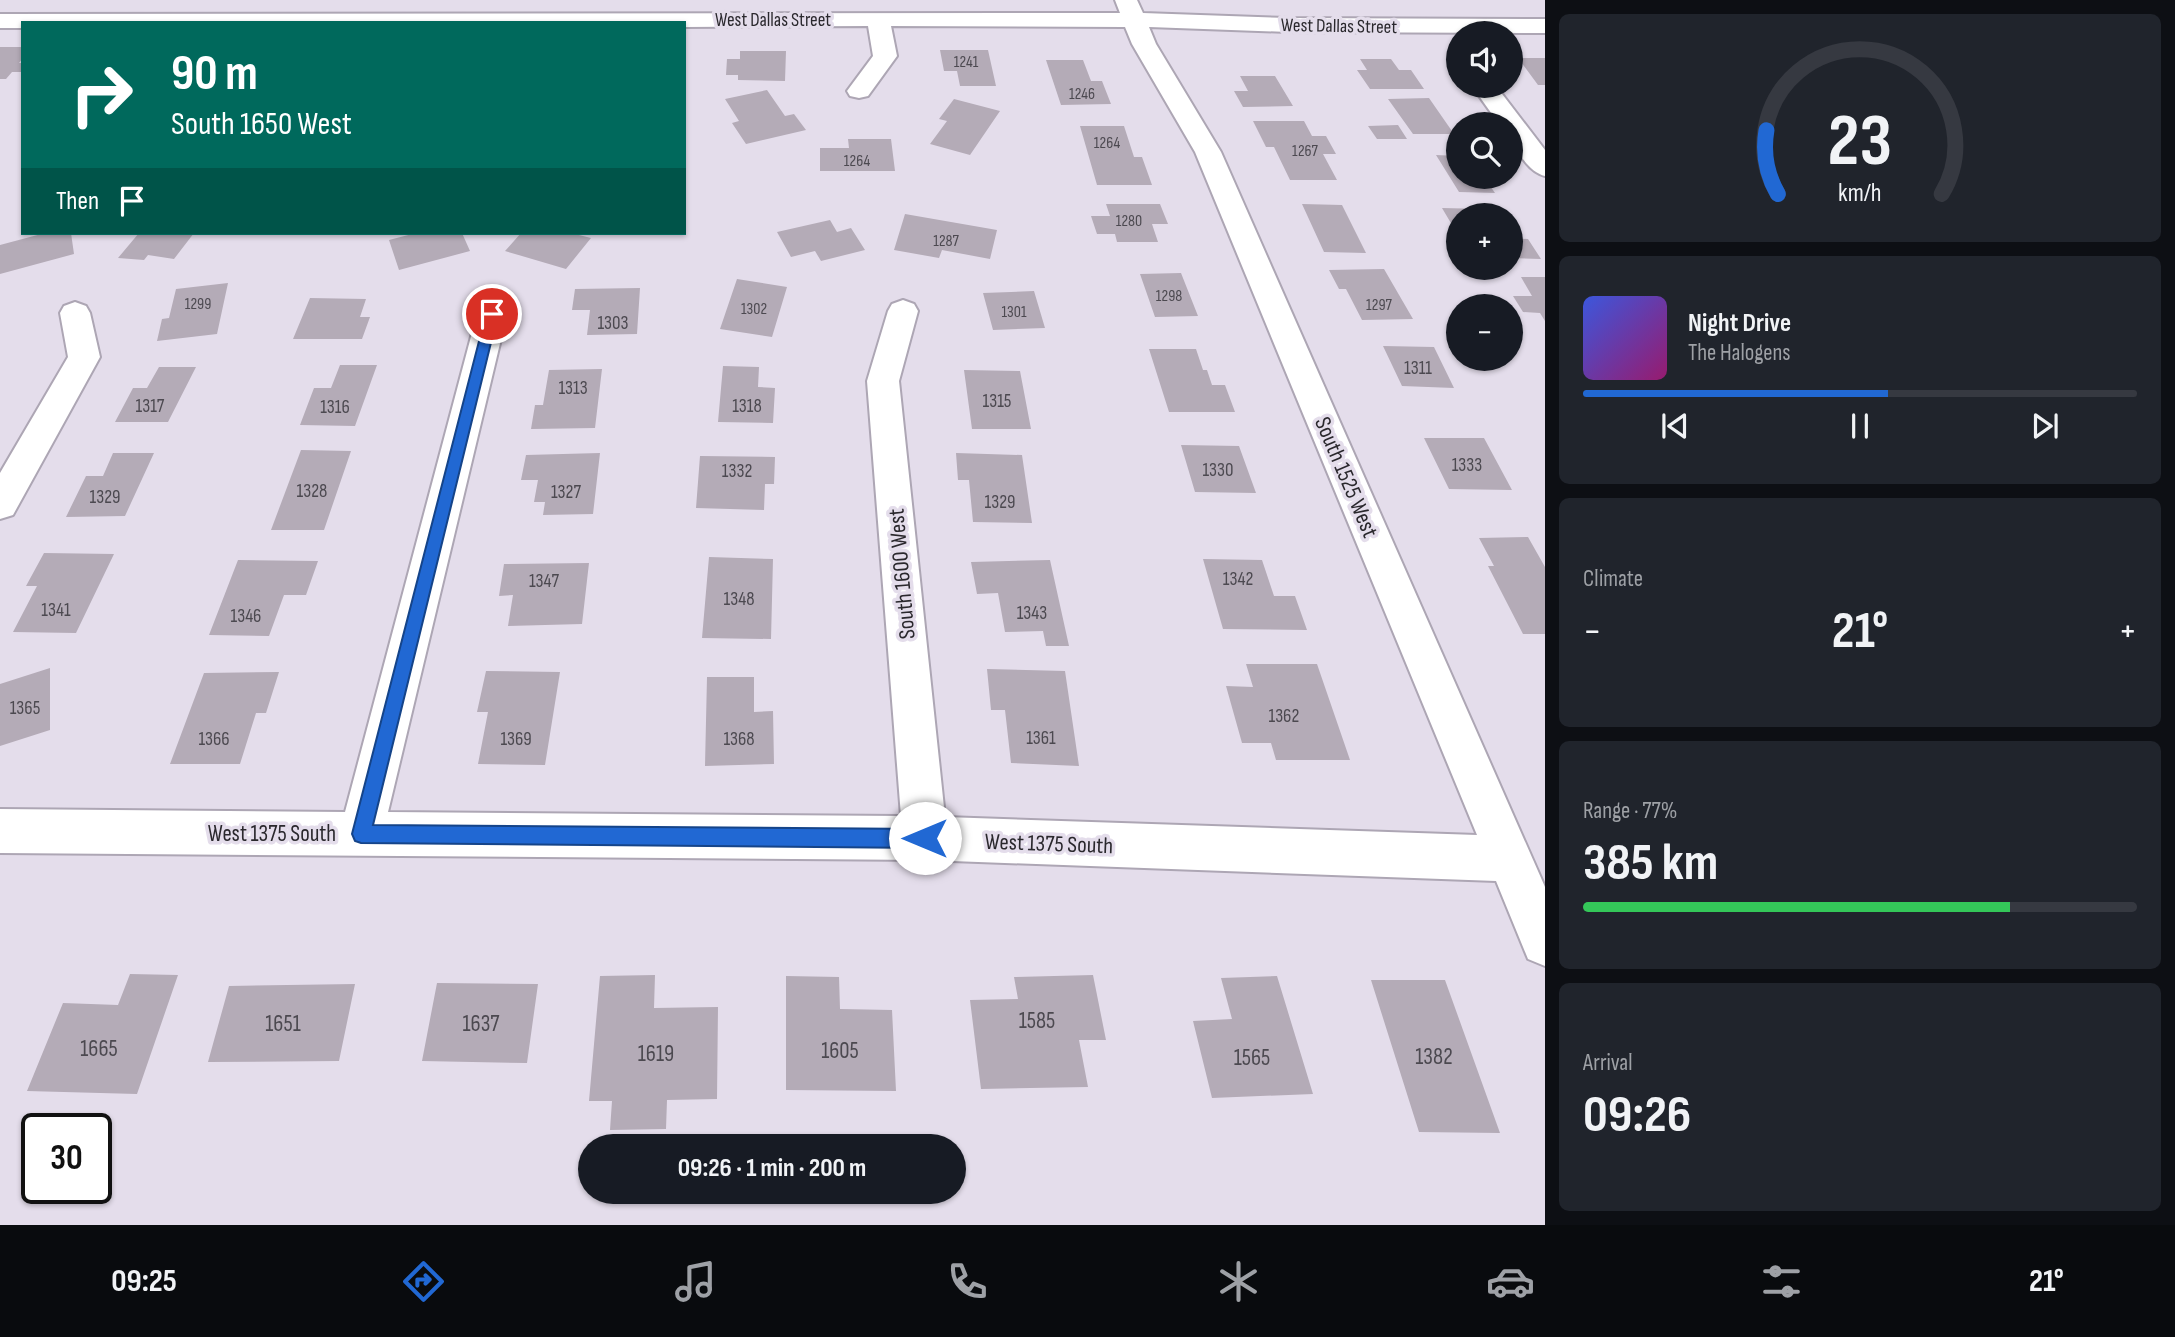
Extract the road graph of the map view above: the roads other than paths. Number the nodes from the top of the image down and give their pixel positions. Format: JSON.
{"nodes":[{"id":1,"x":757,"y":10,"type":"edge"},
{"id":2,"x":1130,"y":10,"type":"edge"},
{"id":3,"x":878,"y":20,"type":"junction"},
{"id":4,"x":0,"y":21,"type":"edge"},
{"id":5,"x":219,"y":21,"type":"edge"},
{"id":6,"x":551,"y":21,"type":"edge"},
{"id":7,"x":1439,"y":26,"type":"junction"},
{"id":8,"x":1545,"y":26,"type":"edge"},
{"id":9,"x":1446,"y":35,"type":"edge"},
{"id":10,"x":859,"y":91,"type":"dead end"},
{"id":11,"x":1493,"y":98,"type":"edge"},
{"id":12,"x":1545,"y":168,"type":"edge"},
{"id":13,"x":903,"y":311,"type":"dead end"},
{"id":14,"x":75,"y":313,"type":"dead end"},
{"id":15,"x":492,"y":314,"type":"dead end"},
{"id":16,"x":0,"y":505,"type":"edge"},
{"id":17,"x":0,"y":831,"type":"edge"},
{"id":18,"x":361,"y":834,"type":"junction"},
{"id":19,"x":925,"y":838,"type":"junction"},
{"id":20,"x":1510,"y":859,"type":"junction"},
{"id":21,"x":1545,"y":942,"type":"edge"}],
"edges":[{"from":1,"to":3,"type":"street","name":"West Dallas Street"},
{"from":1,"to":6,"type":"street","name":"West Dallas Street"},
{"from":2,"to":3,"type":"street","name":"West Dallas Street"},
{"from":2,"to":7,"type":"street","name":"West Dallas Street"},
{"from":2,"to":20,"type":"street","name":"South 1525 West"},
{"from":3,"to":10,"type":"street"},
{"from":4,"to":5,"type":"street","name":"West Dallas Street"},
{"from":5,"to":6,"type":"street","name":"West Dallas Street"},
{"from":7,"to":8,"type":"street","name":"West Dallas Street"},
{"from":7,"to":9,"type":"street"},
{"from":11,"to":12,"type":"street"},
{"from":13,"to":19,"type":"street","name":"South 1600 West"},
{"from":14,"to":16,"type":"street"},
{"from":15,"to":18,"type":"street"},
{"from":17,"to":18,"type":"street","name":"West 1375 South"},
{"from":18,"to":19,"type":"street","name":"West 1375 South"},
{"from":19,"to":20,"type":"street","name":"West 1375 South"},
{"from":20,"to":21,"type":"street","name":"South 1525 West"}]}
